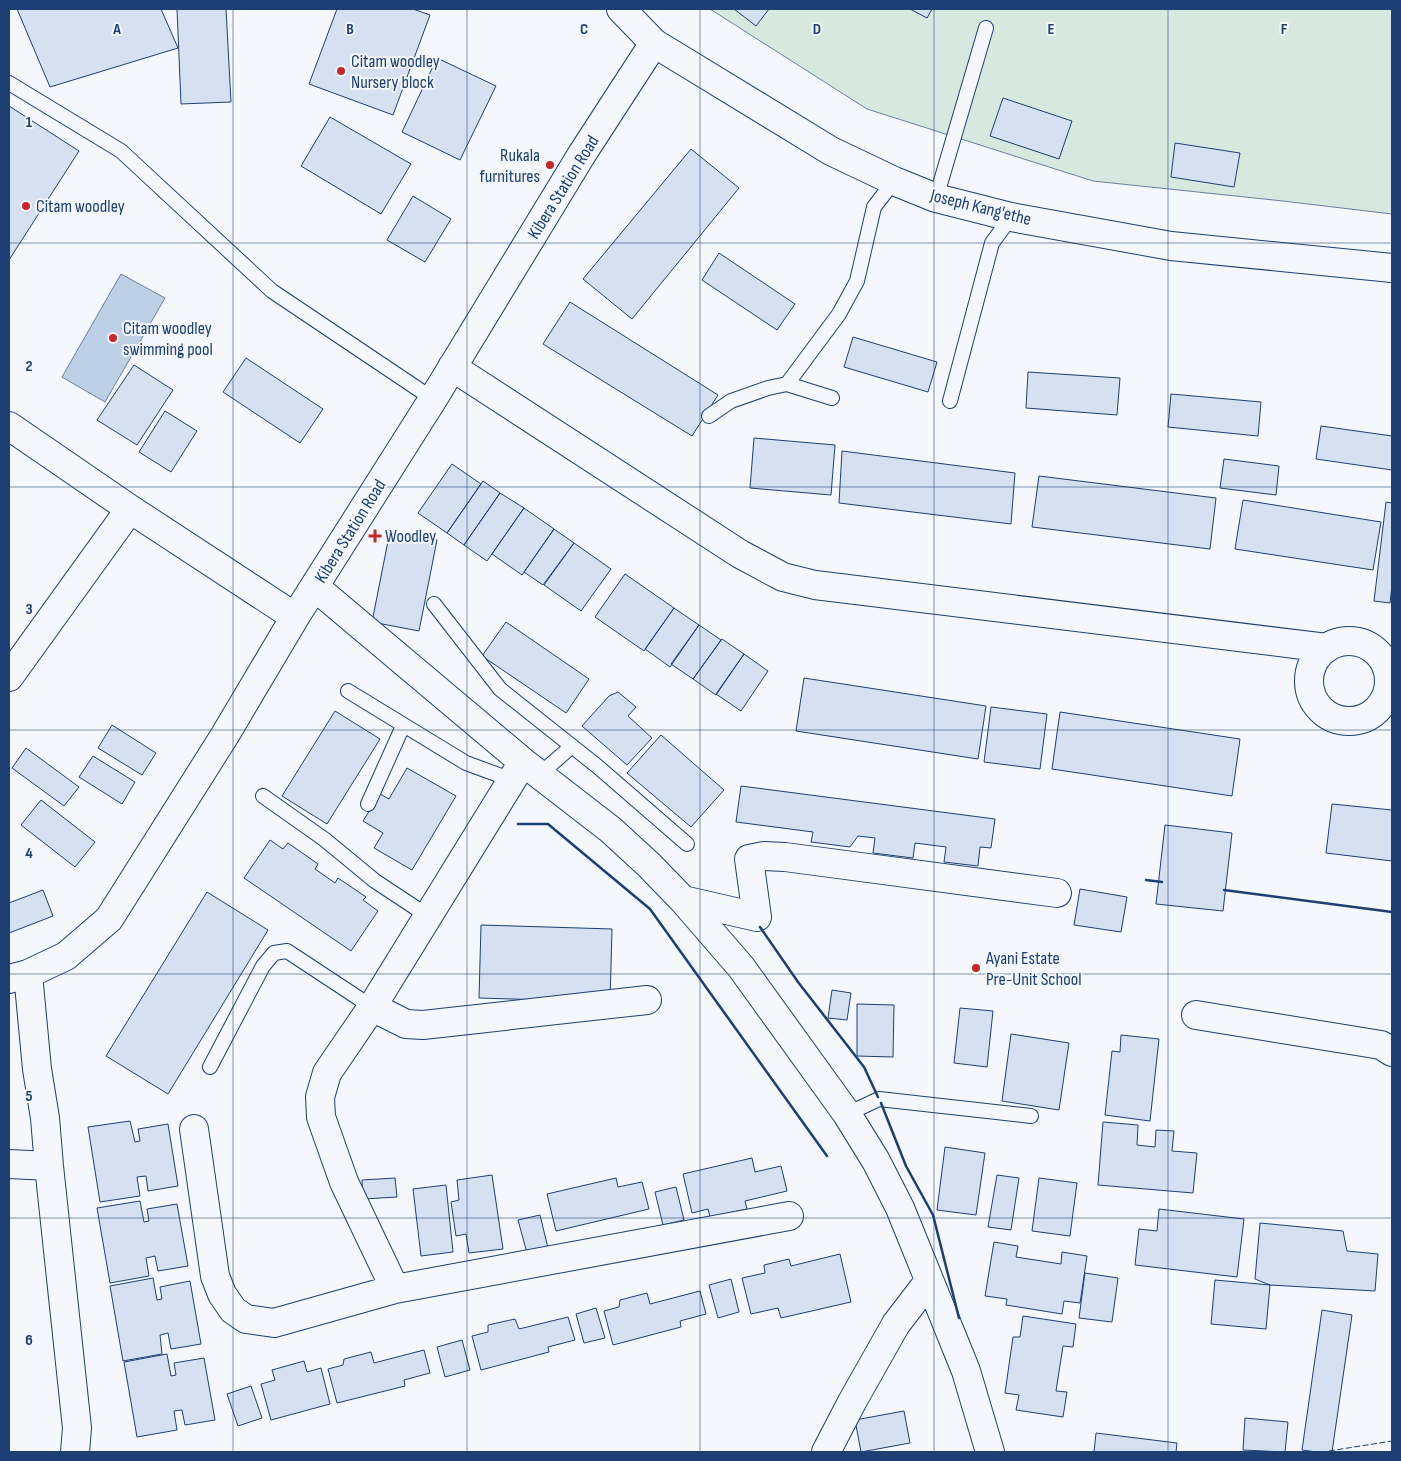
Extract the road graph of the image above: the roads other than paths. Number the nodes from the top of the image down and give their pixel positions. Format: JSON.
{"nodes":[{"id":1,"x":621,"y":9,"type":"edge"},
{"id":2,"x":986,"y":28,"type":"dead end"},
{"id":3,"x":654,"y":43,"type":"junction"},
{"id":4,"x":9,"y":83,"type":"edge"},
{"id":5,"x":894,"y":181,"type":"junction"},
{"id":6,"x":936,"y":198,"type":"junction"},
{"id":7,"x":1011,"y":217,"type":"junction"},
{"id":8,"x":1392,"y":268,"type":"edge"},
{"id":9,"x":452,"y":367,"type":"junction"},
{"id":10,"x":787,"y":384,"type":"junction"},
{"id":11,"x":832,"y":398,"type":"dead end"},
{"id":12,"x":433,"y":399,"type":"junction"},
{"id":13,"x":950,"y":401,"type":"dead end"},
{"id":14,"x":710,"y":416,"type":"dead end"},
{"id":15,"x":9,"y":426,"type":"edge"},
{"id":16,"x":130,"y":509,"type":"junction"},
{"id":17,"x":315,"y":587,"type":"junction"},
{"id":18,"x":434,"y":604,"type":"dead end"},
{"id":19,"x":295,"y":617,"type":"junction"},
{"id":20,"x":1327,"y":648,"type":"dead end"},
{"id":21,"x":9,"y":677,"type":"edge"},
{"id":22,"x":348,"y":691,"type":"dead end"},
{"id":23,"x":403,"y":726,"type":"junction"},
{"id":24,"x":572,"y":746,"type":"junction"},
{"id":25,"x":525,"y":772,"type":"junction"},
{"id":26,"x":263,"y":796,"type":"dead end"},
{"id":27,"x":368,"y":804,"type":"dead end"},
{"id":28,"x":687,"y":844,"type":"dead end"},
{"id":29,"x":1057,"y":893,"type":"dead end"},
{"id":30,"x":683,"y":900,"type":"junction"},
{"id":31,"x":428,"y":916,"type":"junction"},
{"id":32,"x":18,"y":977,"type":"edge"},
{"id":33,"x":647,"y":1000,"type":"dead end"},
{"id":34,"x":372,"y":1007,"type":"junction"},
{"id":35,"x":1196,"y":1015,"type":"dead end"},
{"id":36,"x":1392,"y":1052,"type":"edge"},
{"id":37,"x":210,"y":1067,"type":"dead end"},
{"id":38,"x":847,"y":1114,"type":"junction"},
{"id":39,"x":1031,"y":1116,"type":"dead end"},
{"id":40,"x":194,"y":1130,"type":"dead end"},
{"id":41,"x":9,"y":1164,"type":"edge"},
{"id":42,"x":49,"y":1166,"type":"junction"},
{"id":43,"x":789,"y":1216,"type":"dead end"},
{"id":44,"x":929,"y":1281,"type":"junction"},
{"id":45,"x":395,"y":1288,"type":"junction"},
{"id":46,"x":75,"y":1452,"type":"edge"},
{"id":47,"x":826,"y":1452,"type":"edge"},
{"id":48,"x":990,"y":1452,"type":"edge"}],
"edges":[{"from":1,"to":3,"type":"street","name":"Joseph Kang'ethe"},
{"from":2,"to":6,"type":"lane"},
{"from":3,"to":5,"type":"street","name":"Joseph Kang'ethe"},
{"from":3,"to":9,"type":"street","name":"Kibera Station Road"},
{"from":4,"to":12,"type":"lane"},
{"from":5,"to":6,"type":"street","name":"Joseph Kang'ethe"},
{"from":5,"to":10,"type":"lane"},
{"from":6,"to":7,"type":"street","name":"Joseph Kang'ethe"},
{"from":7,"to":8,"type":"street","name":"Joseph Kang'ethe"},
{"from":7,"to":13,"type":"lane"},
{"from":9,"to":12,"type":"street","name":"Kibera Station Road"},
{"from":9,"to":20,"type":"street"},
{"from":10,"to":11,"type":"lane"},
{"from":10,"to":14,"type":"lane"},
{"from":12,"to":17,"type":"street","name":"Kibera Station Road"},
{"from":15,"to":16,"type":"street"},
{"from":16,"to":19,"type":"street"},
{"from":16,"to":21,"type":"street"},
{"from":17,"to":19,"type":"street","name":"Kibera Station Road"},
{"from":17,"to":25,"type":"street"},
{"from":18,"to":24,"type":"lane"},
{"from":19,"to":32,"type":"street","name":"Kibera Station Road"},
{"from":22,"to":23,"type":"lane"},
{"from":23,"to":25,"type":"lane"},
{"from":23,"to":27,"type":"lane"},
{"from":24,"to":25,"type":"lane"},
{"from":24,"to":28,"type":"lane"},
{"from":25,"to":30,"type":"street"},
{"from":25,"to":31,"type":"street"},
{"from":26,"to":31,"type":"lane"},
{"from":29,"to":30,"type":"street"},
{"from":30,"to":38,"type":"street"},
{"from":31,"to":34,"type":"street"},
{"from":32,"to":42,"type":"street"},
{"from":33,"to":34,"type":"street"},
{"from":34,"to":37,"type":"lane"},
{"from":34,"to":45,"type":"street"},
{"from":35,"to":36,"type":"street"},
{"from":38,"to":39,"type":"lane"},
{"from":38,"to":44,"type":"street"},
{"from":40,"to":45,"type":"street"},
{"from":41,"to":42,"type":"street"},
{"from":42,"to":46,"type":"street"},
{"from":43,"to":45,"type":"street"},
{"from":44,"to":47,"type":"street"},
{"from":44,"to":48,"type":"street"}]}
